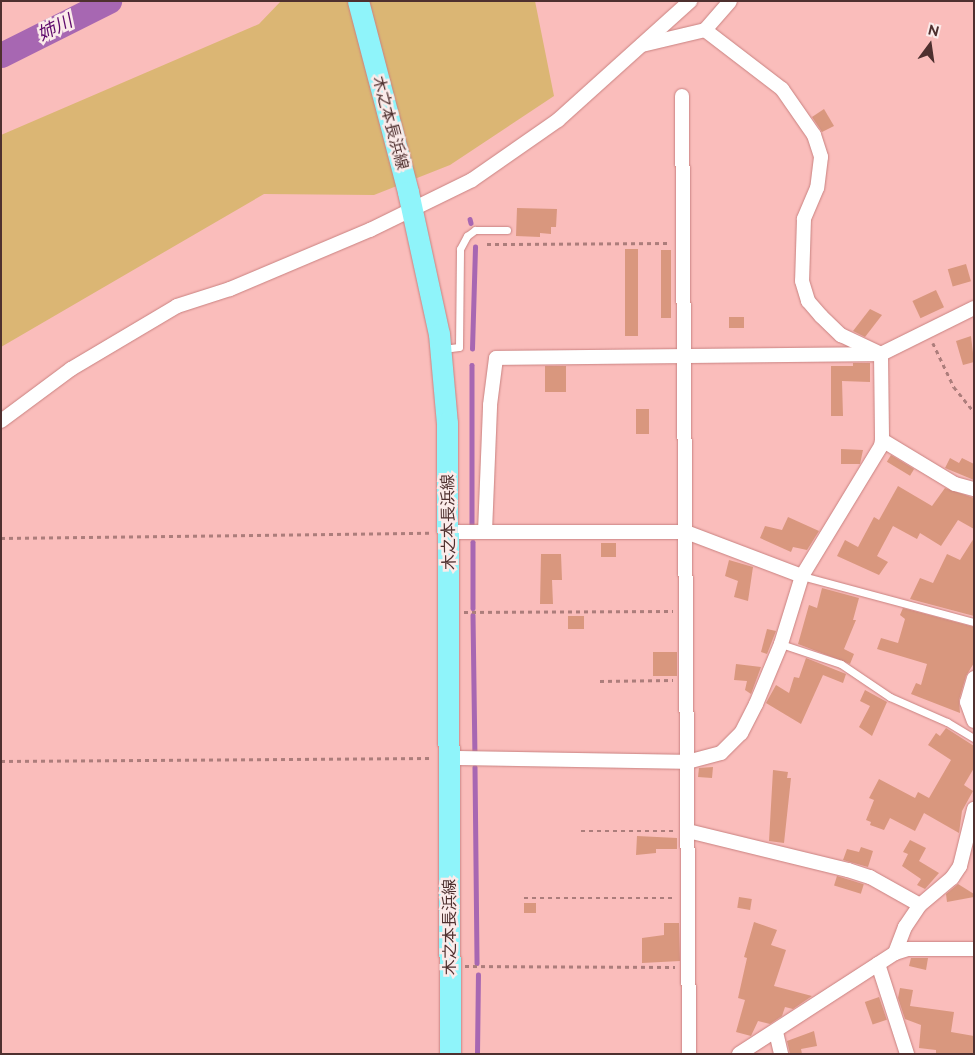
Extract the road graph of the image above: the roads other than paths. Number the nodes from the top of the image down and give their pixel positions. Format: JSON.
{"nodes":[{"id":1,"x":358,"y":1,"type":"edge"},
{"id":2,"x":690,"y":1,"type":"edge"},
{"id":3,"x":730,"y":1,"type":"edge"},
{"id":4,"x":705,"y":30,"type":"junction"},
{"id":5,"x":639,"y":46,"type":"junction"},
{"id":6,"x":682,"y":96,"type":"dead end"},
{"id":7,"x":410,"y":202,"type":"junction"},
{"id":8,"x":507,"y":230,"type":"dead end"},
{"id":9,"x":974,"y":308,"type":"edge"},
{"id":10,"x":440,"y":349,"type":"junction"},
{"id":11,"x":881,"y":354,"type":"junction"},
{"id":12,"x":684,"y":356,"type":"junction"},
{"id":13,"x":1,"y":421,"type":"edge"},
{"id":14,"x":882,"y":440,"type":"junction"},
{"id":15,"x":974,"y":489,"type":"edge"},
{"id":16,"x":450,"y":532,"type":"junction"},
{"id":17,"x":485,"y":532,"type":"junction"},
{"id":18,"x":686,"y":532,"type":"junction"},
{"id":19,"x":802,"y":576,"type":"junction"},
{"id":20,"x":974,"y":622,"type":"edge"},
{"id":21,"x":781,"y":644,"type":"junction"},
{"id":22,"x":974,"y":678,"type":"edge"},
{"id":23,"x":974,"y":722,"type":"edge"},
{"id":24,"x":974,"y":738,"type":"edge"},
{"id":25,"x":451,"y":758,"type":"junction"},
{"id":26,"x":688,"y":762,"type":"junction"},
{"id":27,"x":974,"y":808,"type":"edge"},
{"id":28,"x":688,"y":831,"type":"junction"},
{"id":29,"x":920,"y":905,"type":"junction"},
{"id":30,"x":974,"y":949,"type":"edge"},
{"id":31,"x":895,"y":953,"type":"junction"},
{"id":32,"x":878,"y":964,"type":"junction"},
{"id":33,"x":776,"y":1032,"type":"junction"},
{"id":34,"x":450,"y":1054,"type":"edge"},
{"id":35,"x":689,"y":1054,"type":"edge"},
{"id":36,"x":739,"y":1054,"type":"edge"},
{"id":37,"x":781,"y":1054,"type":"edge"},
{"id":38,"x":907,"y":1054,"type":"edge"}],
"edges":[{"from":1,"to":7,"type":"main road","name":"木之本長浜線"},
{"from":2,"to":5,"type":"street"},
{"from":3,"to":4,"type":"street"},
{"from":4,"to":5,"type":"street"},
{"from":4,"to":11,"type":"street"},
{"from":5,"to":7,"type":"street"},
{"from":6,"to":12,"type":"street"},
{"from":7,"to":10,"type":"main road","name":"木之本長浜線"},
{"from":7,"to":13,"type":"street"},
{"from":8,"to":10,"type":"lane"},
{"from":9,"to":11,"type":"street"},
{"from":10,"to":16,"type":"main road","name":"木之本長浜線"},
{"from":11,"to":12,"type":"street"},
{"from":11,"to":14,"type":"street"},
{"from":12,"to":17,"type":"street"},
{"from":12,"to":18,"type":"street"},
{"from":14,"to":15,"type":"street"},
{"from":14,"to":19,"type":"street"},
{"from":16,"to":17,"type":"street"},
{"from":16,"to":25,"type":"main road","name":"木之本長浜線"},
{"from":17,"to":18,"type":"street"},
{"from":18,"to":19,"type":"street"},
{"from":18,"to":26,"type":"street"},
{"from":19,"to":20,"type":"lane"},
{"from":19,"to":21,"type":"street"},
{"from":21,"to":24,"type":"lane"},
{"from":21,"to":26,"type":"street"},
{"from":22,"to":23,"type":"street"},
{"from":25,"to":26,"type":"street"},
{"from":25,"to":34,"type":"main road","name":"木之本長浜線"},
{"from":26,"to":28,"type":"street"},
{"from":27,"to":29,"type":"street"},
{"from":28,"to":29,"type":"street"},
{"from":28,"to":35,"type":"street"},
{"from":29,"to":31,"type":"street"},
{"from":30,"to":31,"type":"street"},
{"from":31,"to":32,"type":"street"},
{"from":32,"to":33,"type":"street"},
{"from":32,"to":38,"type":"street"},
{"from":33,"to":36,"type":"street"},
{"from":33,"to":37,"type":"street"}]}
